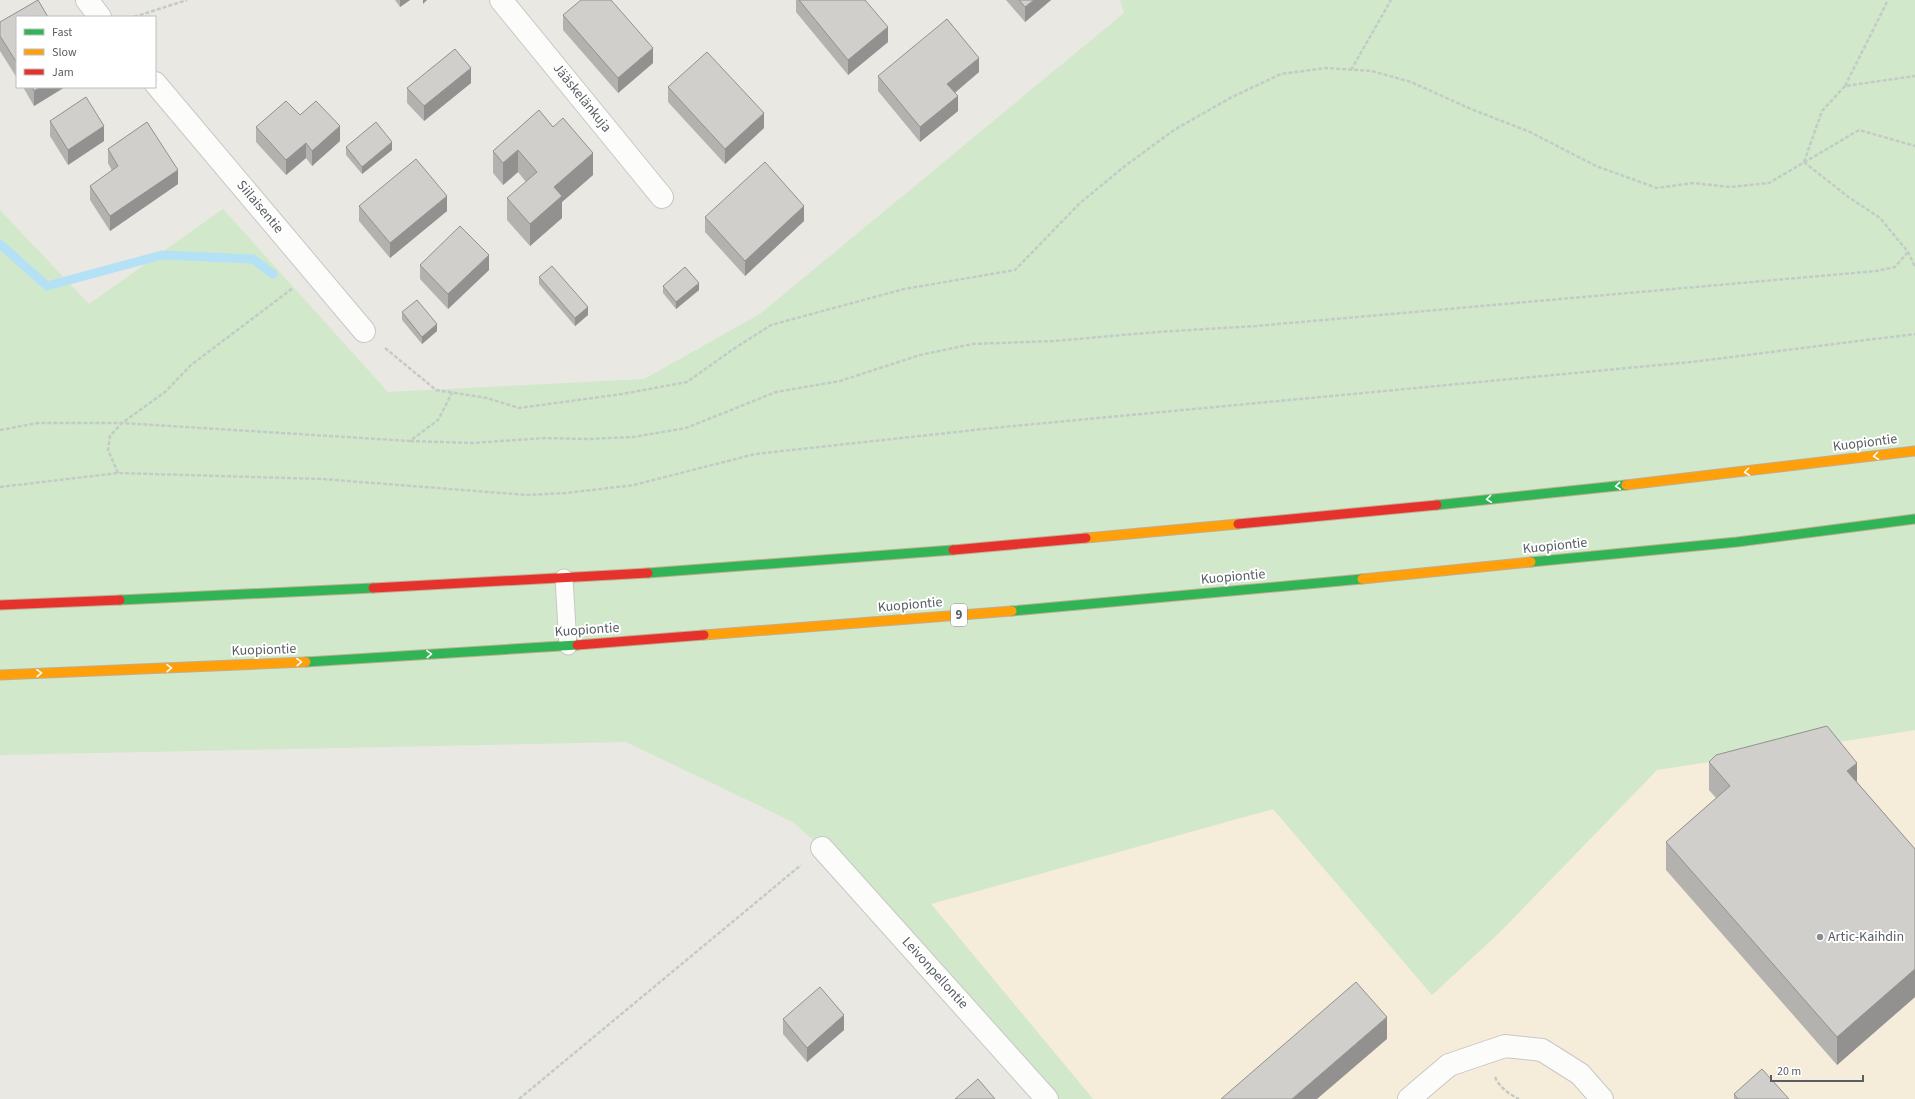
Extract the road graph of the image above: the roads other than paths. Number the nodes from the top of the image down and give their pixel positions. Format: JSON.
{"nodes":[{"id":1,"x":87,"y":0,"type":"edge"},
{"id":2,"x":501,"y":0,"type":"edge"},
{"id":3,"x":99,"y":16,"type":"edge"},
{"id":4,"x":156,"y":84,"type":"edge"},
{"id":5,"x":662,"y":197,"type":"dead end"},
{"id":6,"x":364,"y":331,"type":"road end"},
{"id":7,"x":1915,"y":451,"type":"edge"},
{"id":8,"x":1915,"y":519,"type":"edge"},
{"id":9,"x":564,"y":578,"type":"junction"},
{"id":10,"x":0,"y":605,"type":"edge"},
{"id":11,"x":568,"y":646,"type":"junction"},
{"id":12,"x":0,"y":675,"type":"edge"},
{"id":13,"x":822,"y":848,"type":"road end"},
{"id":14,"x":1047,"y":1099,"type":"edge"},
{"id":15,"x":1409,"y":1099,"type":"edge"},
{"id":16,"x":1602,"y":1099,"type":"edge"}],
"edges":[{"from":1,"to":3,"type":"street"},
{"from":2,"to":5,"type":"street","name":"Jääskelänkuja"},
{"from":4,"to":6,"type":"street","name":"Siilaisentie"},
{"from":7,"to":9,"type":"highway","name":"Kuopiontie","one_way":true},
{"from":8,"to":11,"type":"highway","name":"Kuopiontie","number":"9"},
{"from":9,"to":10,"type":"highway","name":"Kuopiontie"},
{"from":9,"to":11,"type":"lane"},
{"from":12,"to":11,"type":"highway","name":"Kuopiontie","number":"9","one_way":true},
{"from":13,"to":14,"type":"street","name":"Leivonpellontie"},
{"from":15,"to":16,"type":"street"}]}
